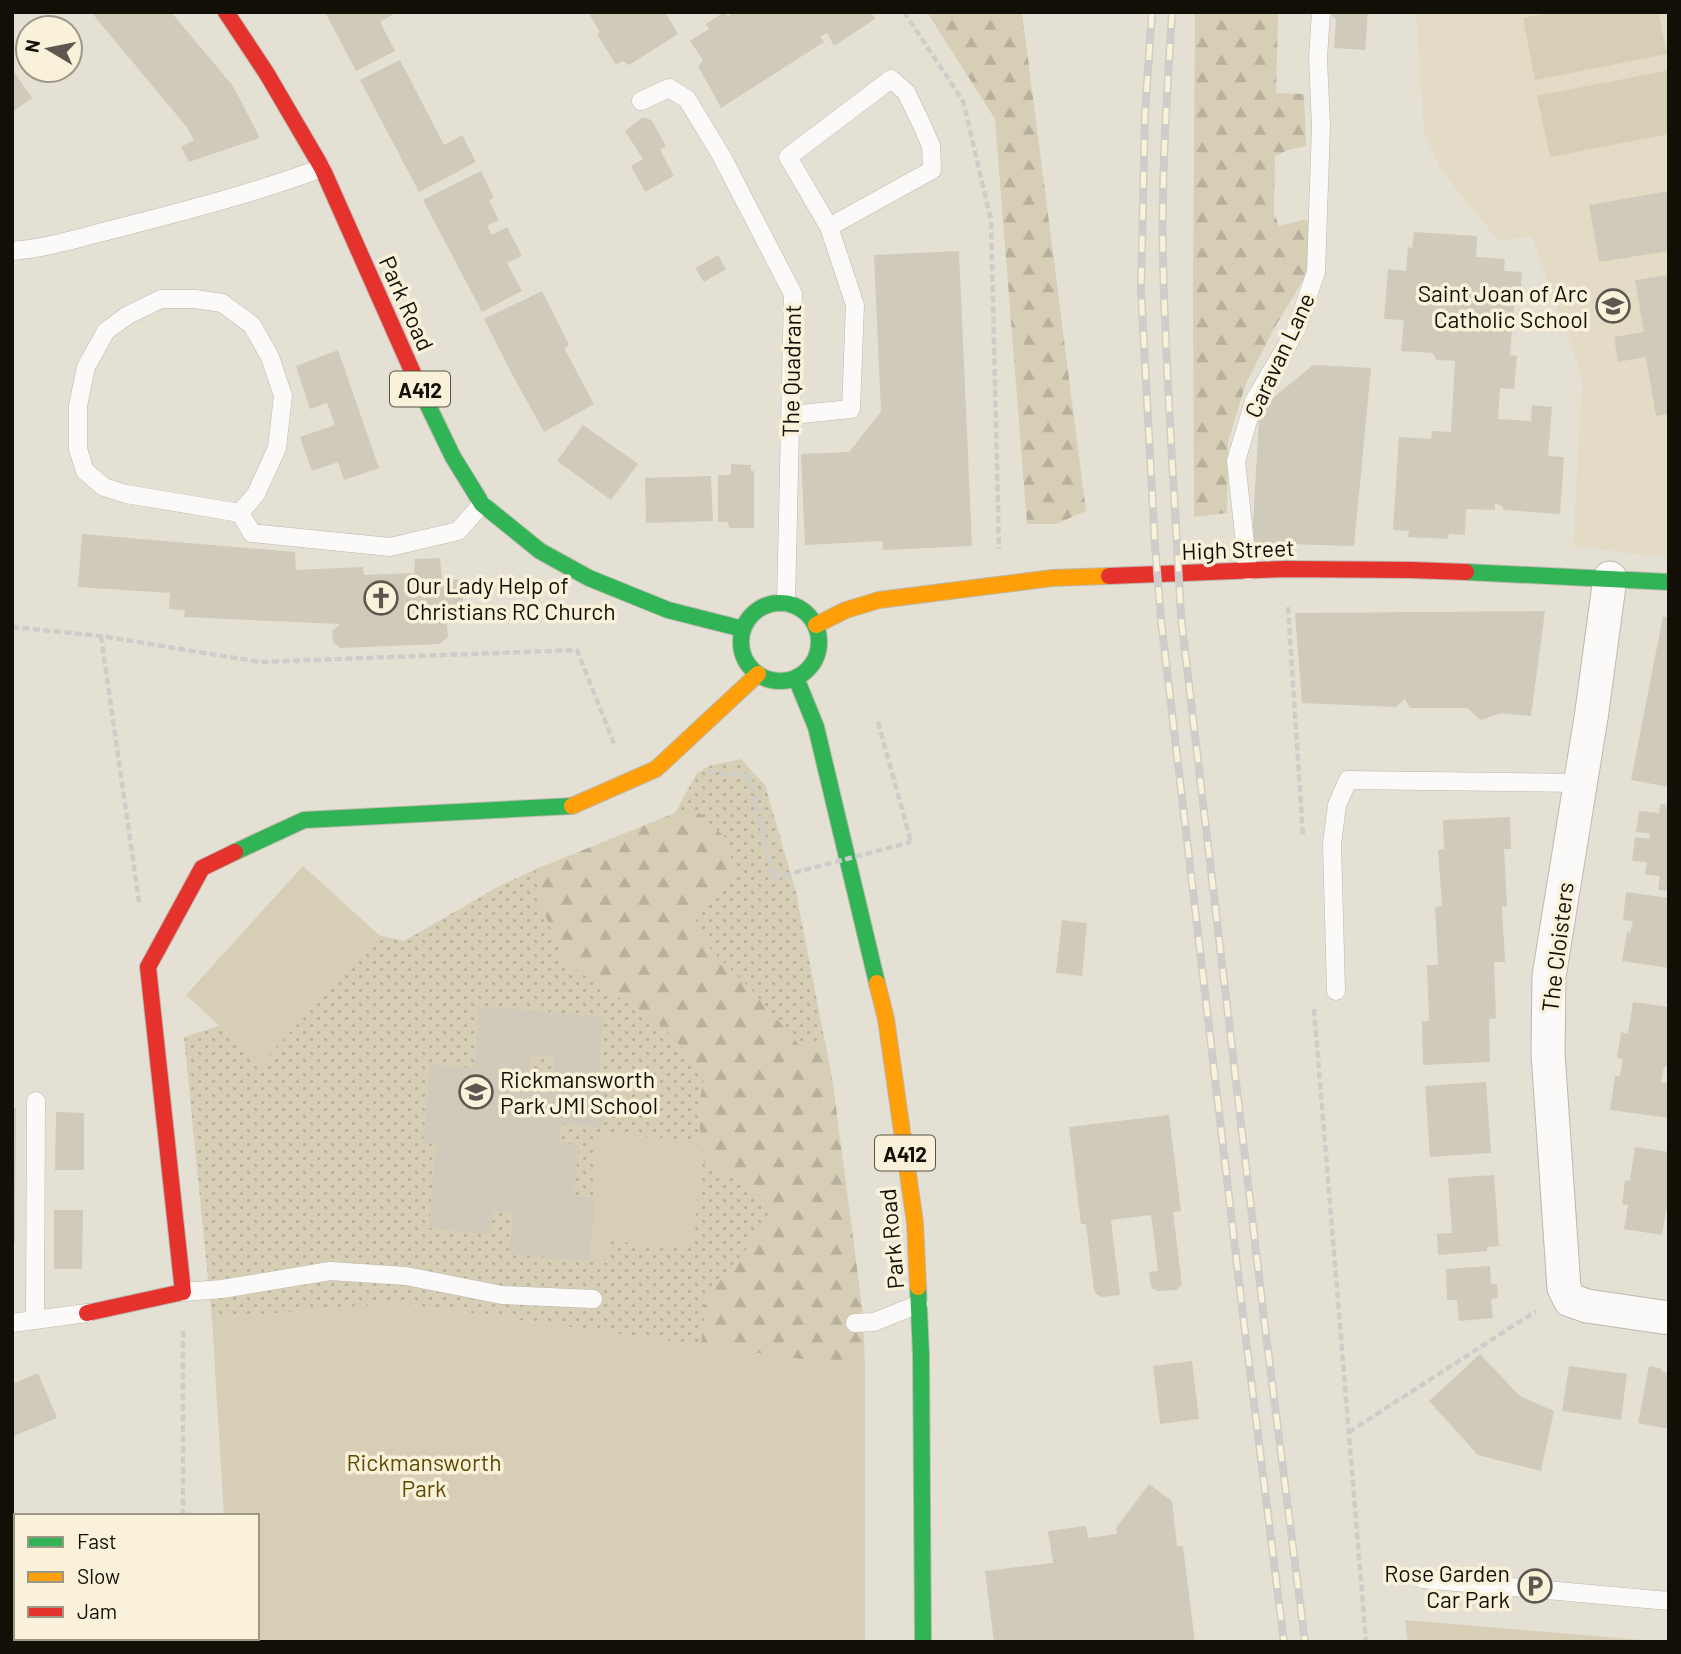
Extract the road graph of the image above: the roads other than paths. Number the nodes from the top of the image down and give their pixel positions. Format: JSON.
{"nodes":[{"id":1,"x":226,"y":12,"type":"edge"},
{"id":2,"x":1321,"y":12,"type":"edge"},
{"id":3,"x":641,"y":101,"type":"dead end"},
{"id":4,"x":322,"y":168,"type":"junction"},
{"id":5,"x":829,"y":227,"type":"junction"},
{"id":6,"x":12,"y":251,"type":"edge"},
{"id":7,"x":791,"y":415,"type":"junction"},
{"id":8,"x":482,"y":505,"type":"junction"},
{"id":9,"x":240,"y":513,"type":"junction"},
{"id":10,"x":1248,"y":571,"type":"junction"},
{"id":11,"x":1610,"y":578,"type":"junction"},
{"id":12,"x":1669,"y":582,"type":"edge"},
{"id":13,"x":786,"y":603,"type":"junction"},
{"id":14,"x":816,"y":625,"type":"junction"},
{"id":15,"x":743,"y":629,"type":"junction"},
{"id":16,"x":758,"y":674,"type":"junction"},
{"id":17,"x":796,"y":678,"type":"junction"},
{"id":18,"x":1579,"y":783,"type":"junction"},
{"id":19,"x":1336,"y":991,"type":"dead end"},
{"id":20,"x":36,"y":1101,"type":"dead end"},
{"id":21,"x":183,"y":1292,"type":"junction"},
{"id":22,"x":593,"y":1299,"type":"dead end"},
{"id":23,"x":919,"y":1304,"type":"junction"},
{"id":24,"x":87,"y":1313,"type":"joint"},
{"id":25,"x":1669,"y":1318,"type":"edge"},
{"id":26,"x":34,"y":1320,"type":"junction"},
{"id":27,"x":12,"y":1323,"type":"edge"},
{"id":28,"x":855,"y":1323,"type":"dead end"},
{"id":29,"x":1422,"y":1579,"type":"dead end"},
{"id":30,"x":1669,"y":1601,"type":"edge"},
{"id":31,"x":923,"y":1642,"type":"edge"}],
"edges":[{"from":1,"to":4,"type":"main road","name":"Park Road","number":"A412"},
{"from":2,"to":10,"type":"lane","name":"Caravan Lane"},
{"from":3,"to":7,"type":"lane","name":"The Quadrant"},
{"from":4,"to":6,"type":"lane"},
{"from":4,"to":8,"type":"main road","name":"Park Road","number":"A412"},
{"from":5,"to":5,"type":"lane"},
{"from":5,"to":7,"type":"lane"},
{"from":7,"to":13,"type":"lane","name":"The Quadrant"},
{"from":8,"to":9,"type":"lane"},
{"from":8,"to":15,"type":"main road","name":"Park Road","number":"A412"},
{"from":9,"to":9,"type":"lane"},
{"from":10,"to":11,"type":"main road","name":"High Street"},
{"from":10,"to":14,"type":"main road","name":"High Street"},
{"from":11,"to":12,"type":"main road","name":"High Street"},
{"from":11,"to":18,"type":"street","name":"The Cloisters"},
{"from":13,"to":14,"type":"main road"},
{"from":13,"to":15,"type":"main road"},
{"from":14,"to":17,"type":"main road"},
{"from":15,"to":16,"type":"main road"},
{"from":16,"to":17,"type":"main road"},
{"from":16,"to":21,"type":"main road"},
{"from":17,"to":23,"type":"main road","name":"Park Road","number":"A412"},
{"from":18,"to":19,"type":"lane"},
{"from":18,"to":25,"type":"street","name":"The Cloisters"},
{"from":20,"to":26,"type":"lane"},
{"from":21,"to":22,"type":"lane"},
{"from":21,"to":24,"type":"main road"},
{"from":23,"to":28,"type":"lane"},
{"from":23,"to":31,"type":"main road","name":"Park Road","number":"A412"},
{"from":24,"to":26,"type":"lane"},
{"from":26,"to":27,"type":"lane"},
{"from":29,"to":30,"type":"lane"}]}
